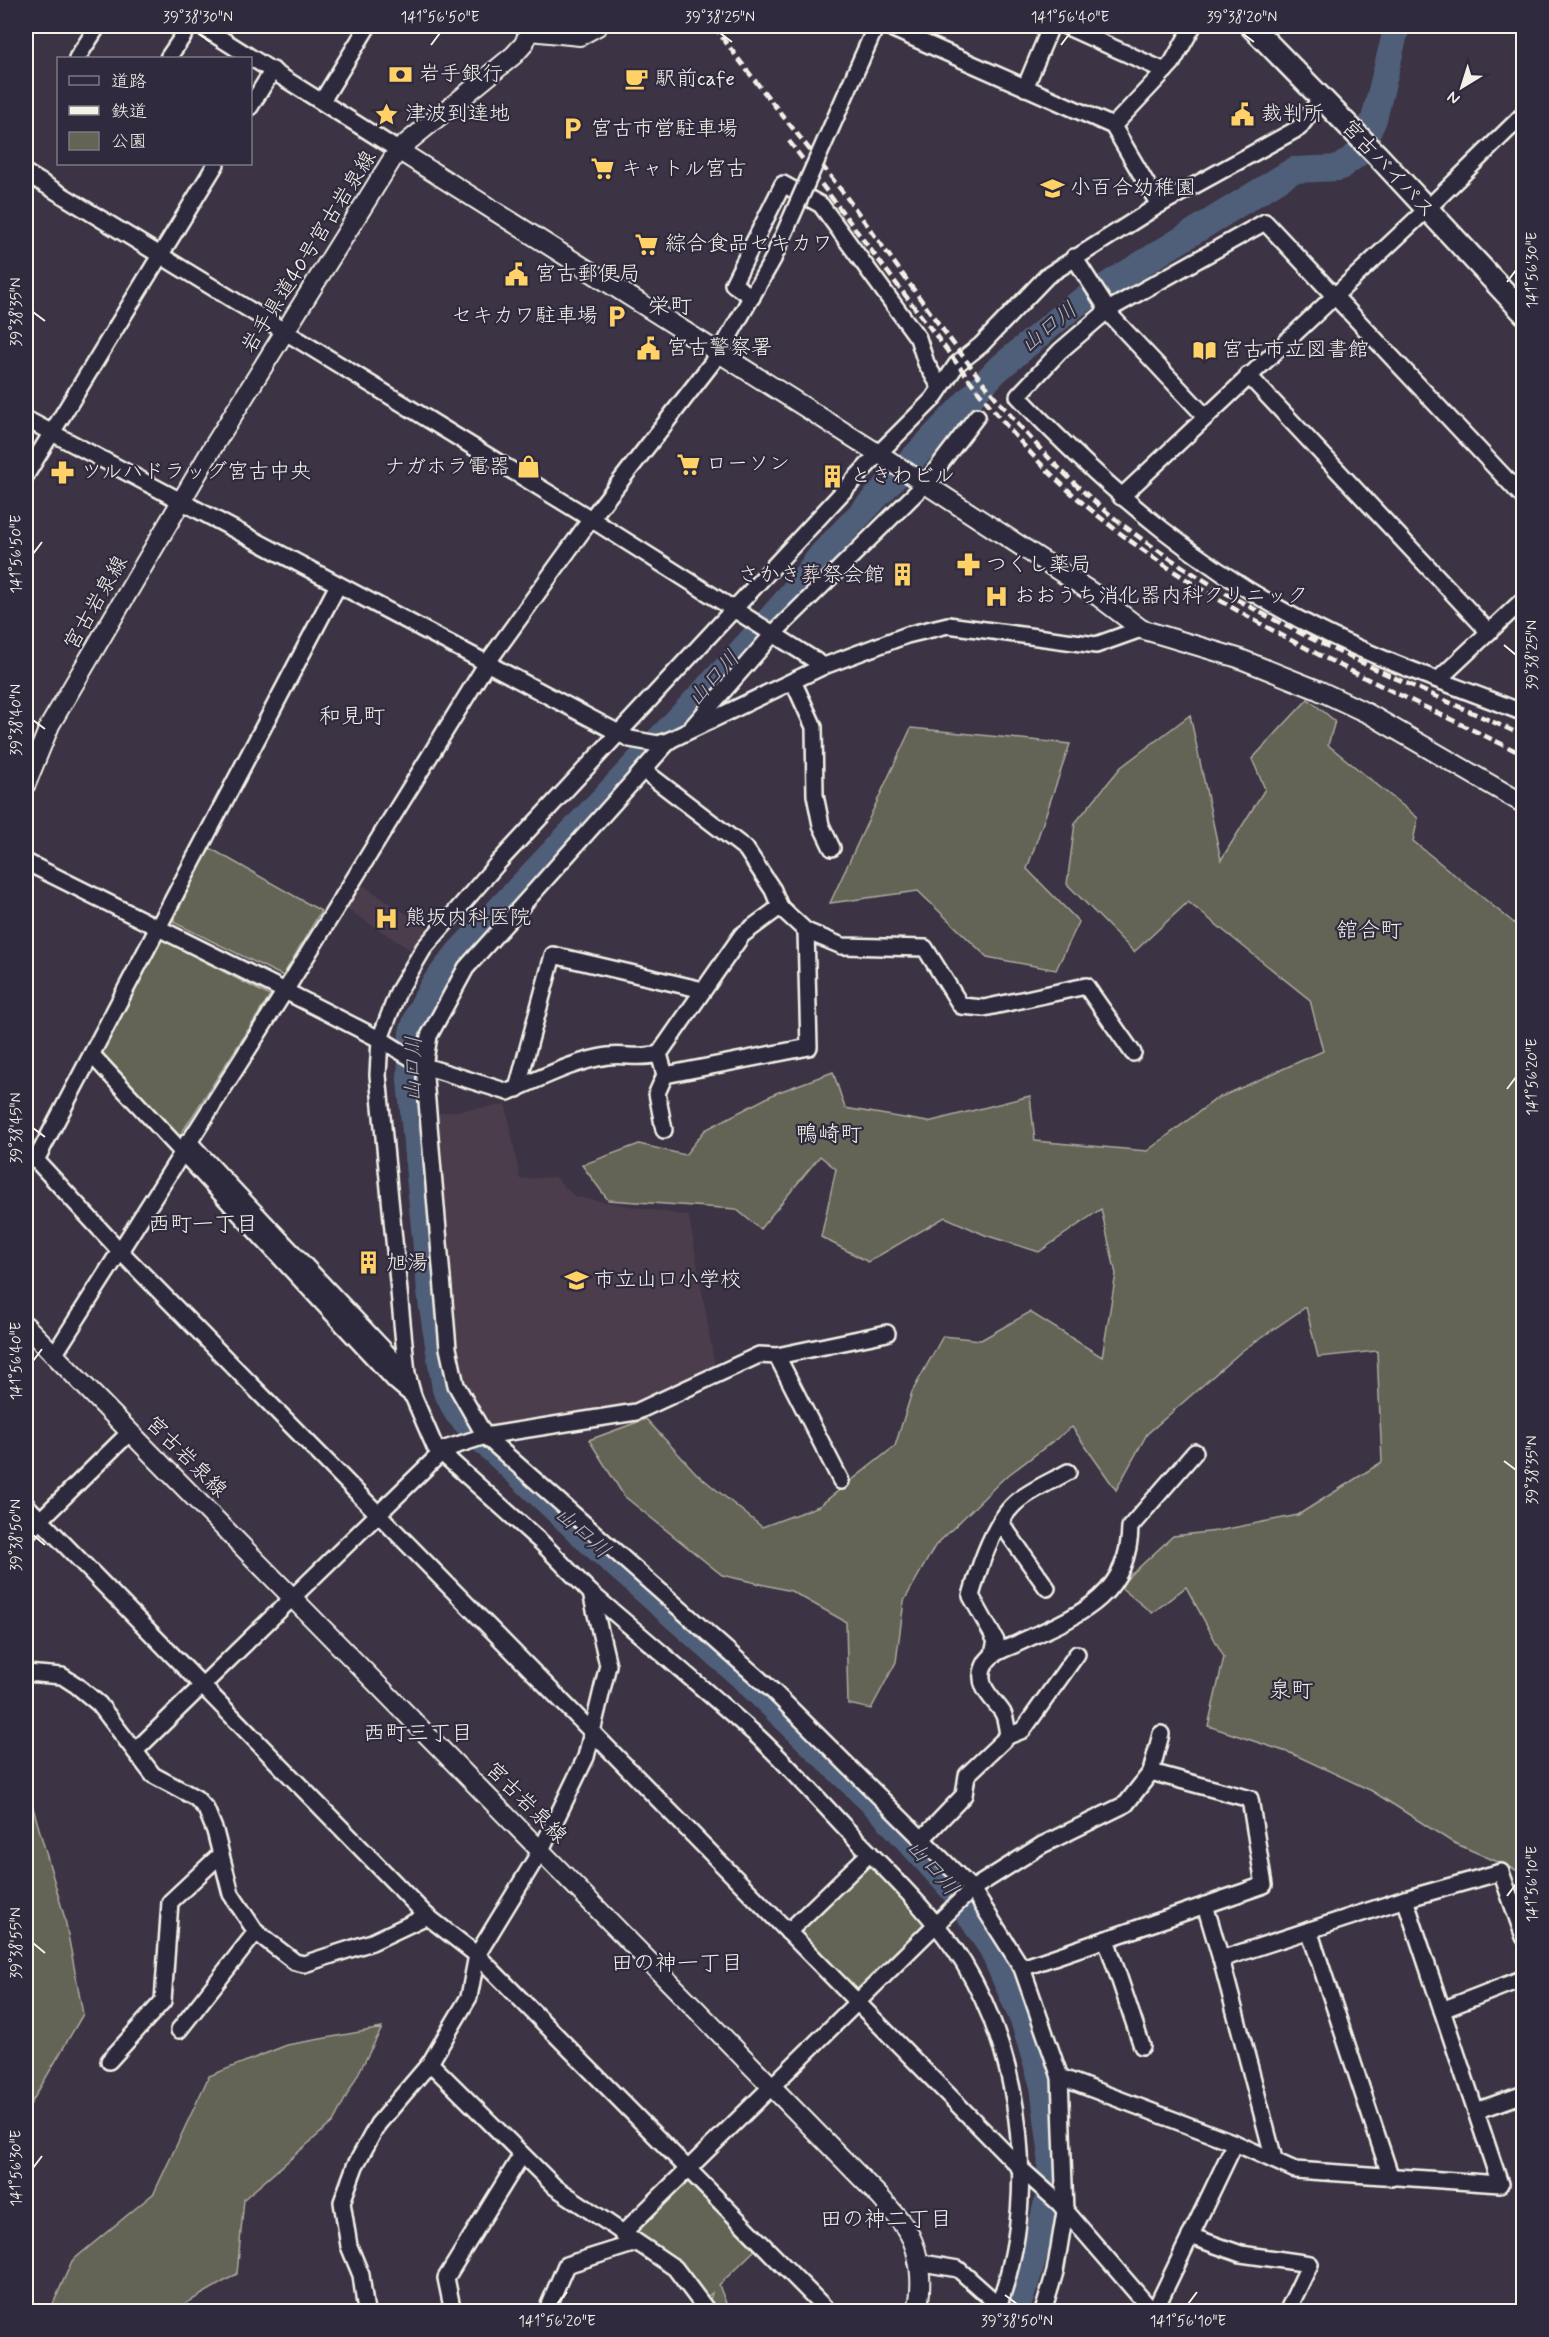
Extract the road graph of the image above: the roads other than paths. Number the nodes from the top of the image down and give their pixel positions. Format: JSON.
{"nodes":[{"id":1,"x":98,"y":26,"type":"edge"},
{"id":2,"x":190,"y":26,"type":"edge"},
{"id":3,"x":201,"y":26,"type":"edge"},
{"id":4,"x":368,"y":26,"type":"edge"},
{"id":5,"x":598,"y":26,"type":"edge"},
{"id":6,"x":876,"y":26,"type":"edge"},
{"id":7,"x":894,"y":26,"type":"edge"},
{"id":8,"x":1051,"y":26,"type":"edge"},
{"id":9,"x":1065,"y":26,"type":"edge"},
{"id":10,"x":1193,"y":26,"type":"edge"},
{"id":11,"x":1251,"y":26,"type":"edge"},
{"id":12,"x":531,"y":28,"type":"edge"},
{"id":13,"x":78,"y":57,"type":"edge"},
{"id":14,"x":169,"y":57,"type":"edge"},
{"id":15,"x":252,"y":57,"type":"edge"},
{"id":16,"x":252,"y":57,"type":"edge"},
{"id":17,"x":273,"y":70,"type":"junction"},
{"id":18,"x":1165,"y":71,"type":"junction"},
{"id":19,"x":1025,"y":87,"type":"junction"},
{"id":20,"x":1322,"y":97,"type":"junction"},
{"id":21,"x":322,"y":101,"type":"junction"},
{"id":22,"x":252,"y":104,"type":"edge"},
{"id":23,"x":1524,"y":114,"type":"edge"},
{"id":24,"x":1113,"y":126,"type":"junction"},
{"id":25,"x":398,"y":150,"type":"junction"},
{"id":26,"x":215,"y":165,"type":"edge"},
{"id":27,"x":26,"y":173,"type":"edge"},
{"id":28,"x":1159,"y":205,"type":"junction"},
{"id":29,"x":1426,"y":210,"type":"junction"},
{"id":30,"x":162,"y":255,"type":"junction"},
{"id":31,"x":1074,"y":257,"type":"junction"},
{"id":32,"x":1333,"y":294,"type":"junction"},
{"id":33,"x":752,"y":297,"type":"junction"},
{"id":34,"x":1108,"y":310,"type":"junction"},
{"id":35,"x":1524,"y":313,"type":"edge"},
{"id":36,"x":287,"y":331,"type":"junction"},
{"id":37,"x":719,"y":354,"type":"junction"},
{"id":38,"x":1248,"y":375,"type":"junction"},
{"id":39,"x":940,"y":387,"type":"junction"},
{"id":40,"x":977,"y":416,"type":"dead end"},
{"id":41,"x":1205,"y":416,"type":"junction"},
{"id":42,"x":26,"y":419,"type":"edge"},
{"id":43,"x":50,"y":432,"type":"junction"},
{"id":44,"x":213,"y":447,"type":"joint"},
{"id":45,"x":885,"y":457,"type":"junction"},
{"id":46,"x":26,"y":475,"type":"edge"},
{"id":47,"x":921,"y":481,"type":"junction"},
{"id":48,"x":1121,"y":496,"type":"junction"},
{"id":49,"x":1524,"y":498,"type":"edge"},
{"id":50,"x":182,"y":502,"type":"junction"},
{"id":51,"x":591,"y":519,"type":"junction"},
{"id":52,"x":338,"y":585,"type":"junction"},
{"id":53,"x":1524,"y":599,"type":"edge"},
{"id":54,"x":739,"y":613,"type":"junction"},
{"id":55,"x":1141,"y":629,"type":"junction"},
{"id":56,"x":1489,"y":632,"type":"junction"},
{"id":57,"x":771,"y":633,"type":"junction"},
{"id":58,"x":487,"y":663,"type":"junction"},
{"id":59,"x":824,"y":666,"type":"junction"},
{"id":60,"x":1439,"y":679,"type":"junction"},
{"id":61,"x":793,"y":681,"type":"junction"},
{"id":62,"x":1524,"y":713,"type":"edge"},
{"id":63,"x":689,"y":731,"type":"junction"},
{"id":64,"x":626,"y":736,"type":"junction"},
{"id":65,"x":664,"y":742,"type":"junction"},
{"id":66,"x":643,"y":770,"type":"junction"},
{"id":67,"x":26,"y":784,"type":"edge"},
{"id":68,"x":1524,"y":804,"type":"edge"},
{"id":69,"x":832,"y":848,"type":"dead end"},
{"id":70,"x":26,"y":862,"type":"edge"},
{"id":71,"x":780,"y":907,"type":"junction"},
{"id":72,"x":158,"y":928,"type":"junction"},
{"id":73,"x":806,"y":931,"type":"junction"},
{"id":74,"x":285,"y":990,"type":"junction"},
{"id":75,"x":703,"y":990,"type":"junction"},
{"id":76,"x":384,"y":1041,"type":"junction"},
{"id":77,"x":1133,"y":1053,"type":"dead end"},
{"id":78,"x":659,"y":1054,"type":"junction"},
{"id":79,"x":92,"y":1055,"type":"junction"},
{"id":80,"x":424,"y":1066,"type":"junction"},
{"id":81,"x":665,"y":1075,"type":"junction"},
{"id":82,"x":517,"y":1089,"type":"junction"},
{"id":83,"x":664,"y":1130,"type":"dead end"},
{"id":84,"x":185,"y":1147,"type":"junction"},
{"id":85,"x":31,"y":1158,"type":"edge"},
{"id":86,"x":120,"y":1251,"type":"junction"},
{"id":87,"x":26,"y":1326,"type":"edge"},
{"id":88,"x":887,"y":1333,"type":"dead end"},
{"id":89,"x":54,"y":1355,"type":"junction"},
{"id":90,"x":777,"y":1356,"type":"junction"},
{"id":91,"x":407,"y":1374,"type":"junction"},
{"id":92,"x":413,"y":1396,"type":"junction"},
{"id":93,"x":130,"y":1432,"type":"junction"},
{"id":94,"x":485,"y":1436,"type":"junction"},
{"id":95,"x":443,"y":1451,"type":"junction"},
{"id":96,"x":1196,"y":1452,"type":"dead end"},
{"id":97,"x":1068,"y":1472,"type":"dead end"},
{"id":98,"x":841,"y":1481,"type":"dead end"},
{"id":99,"x":26,"y":1505,"type":"edge"},
{"id":100,"x":378,"y":1515,"type":"junction"},
{"id":101,"x":40,"y":1520,"type":"junction"},
{"id":102,"x":1001,"y":1523,"type":"junction"},
{"id":103,"x":26,"y":1534,"type":"edge"},
{"id":104,"x":1047,"y":1588,"type":"dead end"},
{"id":105,"x":591,"y":1593,"type":"junction"},
{"id":106,"x":292,"y":1598,"type":"junction"},
{"id":107,"x":993,"y":1654,"type":"junction"},
{"id":108,"x":1077,"y":1654,"type":"dead end"},
{"id":109,"x":26,"y":1673,"type":"edge"},
{"id":110,"x":202,"y":1685,"type":"junction"},
{"id":111,"x":592,"y":1733,"type":"junction"},
{"id":112,"x":1161,"y":1734,"type":"dead end"},
{"id":113,"x":1008,"y":1736,"type":"junction"},
{"id":114,"x":135,"y":1750,"type":"junction"},
{"id":115,"x":1151,"y":1772,"type":"junction"},
{"id":116,"x":922,"y":1839,"type":"junction"},
{"id":117,"x":541,"y":1850,"type":"junction"},
{"id":118,"x":870,"y":1853,"type":"junction"},
{"id":119,"x":220,"y":1855,"type":"junction"},
{"id":120,"x":969,"y":1892,"type":"junction"},
{"id":121,"x":1404,"y":1899,"type":"junction"},
{"id":122,"x":1205,"y":1905,"type":"junction"},
{"id":123,"x":427,"y":1916,"type":"junction"},
{"id":124,"x":938,"y":1922,"type":"junction"},
{"id":125,"x":1309,"y":1930,"type":"junction"},
{"id":126,"x":256,"y":1932,"type":"junction"},
{"id":127,"x":788,"y":1932,"type":"junction"},
{"id":128,"x":1524,"y":1937,"type":"edge"},
{"id":129,"x":1106,"y":1939,"type":"junction"},
{"id":130,"x":477,"y":1955,"type":"junction"},
{"id":131,"x":1221,"y":1959,"type":"junction"},
{"id":132,"x":1022,"y":1968,"type":"junction"},
{"id":133,"x":1524,"y":1978,"type":"edge"},
{"id":134,"x":857,"y":2002,"type":"junction"},
{"id":135,"x":1442,"y":2010,"type":"junction"},
{"id":136,"x":179,"y":2030,"type":"dead end"},
{"id":137,"x":1142,"y":2046,"type":"dead end"},
{"id":138,"x":109,"y":2061,"type":"dead end"},
{"id":139,"x":430,"y":2063,"type":"junction"},
{"id":140,"x":1060,"y":2077,"type":"junction"},
{"id":141,"x":772,"y":2085,"type":"junction"},
{"id":142,"x":1524,"y":2094,"type":"edge"},
{"id":143,"x":1476,"y":2111,"type":"junction"},
{"id":144,"x":1234,"y":2143,"type":"junction"},
{"id":145,"x":521,"y":2156,"type":"junction"},
{"id":146,"x":1274,"y":2159,"type":"junction"},
{"id":147,"x":688,"y":2169,"type":"junction"},
{"id":148,"x":1021,"y":2169,"type":"junction"},
{"id":149,"x":1391,"y":2178,"type":"junction"},
{"id":150,"x":1062,"y":2207,"type":"junction"},
{"id":151,"x":622,"y":2234,"type":"junction"},
{"id":152,"x":1190,"y":2236,"type":"junction"},
{"id":153,"x":636,"y":2242,"type":"junction"},
{"id":154,"x":917,"y":2262,"type":"junction"},
{"id":155,"x":1001,"y":2309,"type":"edge"},
{"id":156,"x":366,"y":2312,"type":"edge"},
{"id":157,"x":453,"y":2312,"type":"edge"},
{"id":158,"x":546,"y":2312,"type":"edge"},
{"id":159,"x":708,"y":2312,"type":"edge"},
{"id":160,"x":829,"y":2312,"type":"edge"},
{"id":161,"x":916,"y":2312,"type":"edge"},
{"id":162,"x":1043,"y":2312,"type":"edge"},
{"id":163,"x":1153,"y":2312,"type":"edge"},
{"id":164,"x":1287,"y":2312,"type":"edge"}],
"edges":[{"from":1,"to":13,"type":"street"},
{"from":2,"to":14,"type":"street"},
{"from":3,"to":16,"type":"street"},
{"from":4,"to":21,"type":"street"},
{"from":5,"to":12,"type":"main road"},
{"from":6,"to":33,"type":"street","bridge":true},
{"from":7,"to":19,"type":"street"},
{"from":8,"to":19,"type":"street"},
{"from":9,"to":18,"type":"street"},
{"from":10,"to":18,"type":"street"},
{"from":11,"to":20,"type":"highway","name":"宮古バイパス"},
{"from":12,"to":25,"type":"main road"},
{"from":15,"to":17,"type":"street"},
{"from":17,"to":21,"type":"street"},
{"from":17,"to":22,"type":"street"},
{"from":18,"to":24,"type":"street"},
{"from":19,"to":24,"type":"street"},
{"from":20,"to":28,"type":"street"},
{"from":20,"to":29,"type":"highway","name":"宮古バイパス"},
{"from":21,"to":25,"type":"street"},
{"from":23,"to":29,"type":"street"},
{"from":24,"to":28,"type":"street"},
{"from":25,"to":36,"type":"main road","name":"岩手県道40号宮古岩泉線"},
{"from":25,"to":37,"type":"main road","name":"岩手県道40号宮古岩泉線"},
{"from":26,"to":30,"type":"street"},
{"from":27,"to":30,"type":"street"},
{"from":28,"to":31,"type":"street"},
{"from":29,"to":32,"type":"street"},
{"from":29,"to":35,"type":"highway","name":"宮古バイパス"},
{"from":30,"to":36,"type":"street"},
{"from":30,"to":43,"type":"street"},
{"from":31,"to":34,"type":"street"},
{"from":31,"to":39,"type":"street"},
{"from":32,"to":34,"type":"street"},
{"from":32,"to":38,"type":"street"},
{"from":32,"to":49,"type":"street"},
{"from":33,"to":37,"type":"street"},
{"from":33,"to":39,"type":"street"},
{"from":34,"to":41,"type":"street"},
{"from":34,"to":48,"type":"street"},
{"from":36,"to":44,"type":"main road","name":"岩手県道40号宮古岩泉線"},
{"from":36,"to":51,"type":"street"},
{"from":37,"to":45,"type":"main road","name":"岩手県道40号宮古岩泉線"},
{"from":37,"to":51,"type":"street"},
{"from":38,"to":41,"type":"street"},
{"from":38,"to":56,"type":"street"},
{"from":39,"to":45,"type":"street"},
{"from":40,"to":47,"type":"street"},
{"from":41,"to":48,"type":"street"},
{"from":42,"to":43,"type":"street"},
{"from":43,"to":46,"type":"street"},
{"from":43,"to":50,"type":"street"},
{"from":44,"to":50,"type":"main road","name":"宮古岩泉線"},
{"from":45,"to":47,"type":"main road","name":"岩手県道40号宮古岩泉線"},
{"from":45,"to":54,"type":"street"},
{"from":47,"to":55,"type":"main road","name":"岩手県道40号宮古岩泉線"},
{"from":47,"to":57,"type":"street"},
{"from":48,"to":60,"type":"street"},
{"from":50,"to":52,"type":"street"},
{"from":50,"to":67,"type":"main road","name":"宮古岩泉線"},
{"from":51,"to":54,"type":"street"},
{"from":51,"to":58,"type":"street"},
{"from":52,"to":58,"type":"street"},
{"from":52,"to":72,"type":"street"},
{"from":53,"to":56,"type":"street"},
{"from":54,"to":57,"type":"street"},
{"from":54,"to":64,"type":"street"},
{"from":55,"to":59,"type":"street"},
{"from":55,"to":68,"type":"main road","name":"岩手県道40号宮古岩泉線"},
{"from":56,"to":60,"type":"street"},
{"from":57,"to":59,"type":"street"},
{"from":57,"to":63,"type":"street"},
{"from":58,"to":64,"type":"street"},
{"from":58,"to":74,"type":"street"},
{"from":59,"to":61,"type":"street"},
{"from":60,"to":62,"type":"street"},
{"from":61,"to":63,"type":"street"},
{"from":61,"to":69,"type":"street"},
{"from":63,"to":65,"type":"street"},
{"from":64,"to":65,"type":"street"},
{"from":64,"to":76,"type":"street"},
{"from":65,"to":66,"type":"street"},
{"from":66,"to":71,"type":"street"},
{"from":66,"to":80,"type":"street"},
{"from":70,"to":72,"type":"street"},
{"from":71,"to":73,"type":"street"},
{"from":71,"to":75,"type":"street"},
{"from":72,"to":74,"type":"street"},
{"from":72,"to":79,"type":"street"},
{"from":73,"to":77,"type":"street"},
{"from":73,"to":81,"type":"street"},
{"from":74,"to":76,"type":"street"},
{"from":74,"to":84,"type":"street"},
{"from":75,"to":78,"type":"street"},
{"from":75,"to":82,"type":"street"},
{"from":76,"to":80,"type":"street"},
{"from":76,"to":91,"type":"street"},
{"from":78,"to":81,"type":"street"},
{"from":78,"to":82,"type":"street"},
{"from":79,"to":84,"type":"street"},
{"from":79,"to":85,"type":"street"},
{"from":80,"to":82,"type":"street"},
{"from":80,"to":94,"type":"street"},
{"from":81,"to":83,"type":"street"},
{"from":84,"to":86,"type":"street"},
{"from":84,"to":91,"type":"street"},
{"from":84,"to":92,"type":"street"},
{"from":85,"to":86,"type":"street"},
{"from":86,"to":89,"type":"street"},
{"from":86,"to":100,"type":"street"},
{"from":87,"to":89,"type":"main road","name":"宮古岩泉線"},
{"from":88,"to":90,"type":"street"},
{"from":89,"to":93,"type":"main road","name":"宮古岩泉線"},
{"from":90,"to":94,"type":"street"},
{"from":90,"to":98,"type":"street"},
{"from":91,"to":92,"type":"street"},
{"from":92,"to":95,"type":"street"},
{"from":93,"to":101,"type":"street"},
{"from":93,"to":106,"type":"main road","name":"宮古岩泉線"},
{"from":94,"to":95,"type":"street"},
{"from":94,"to":116,"type":"street"},
{"from":95,"to":100,"type":"street"},
{"from":95,"to":105,"type":"street"},
{"from":96,"to":107,"type":"street"},
{"from":97,"to":102,"type":"street"},
{"from":99,"to":101,"type":"street"},
{"from":100,"to":106,"type":"street"},
{"from":100,"to":111,"type":"street"},
{"from":101,"to":103,"type":"street"},
{"from":101,"to":110,"type":"street"},
{"from":102,"to":104,"type":"street"},
{"from":102,"to":107,"type":"street"},
{"from":105,"to":111,"type":"street"},
{"from":105,"to":118,"type":"street"},
{"from":106,"to":110,"type":"street"},
{"from":106,"to":117,"type":"main road","name":"宮古岩泉線"},
{"from":107,"to":113,"type":"street"},
{"from":108,"to":113,"type":"street"},
{"from":109,"to":114,"type":"street"},
{"from":110,"to":114,"type":"street"},
{"from":110,"to":123,"type":"street"},
{"from":111,"to":117,"type":"street"},
{"from":111,"to":127,"type":"street"},
{"from":112,"to":115,"type":"street"},
{"from":113,"to":116,"type":"street"},
{"from":114,"to":119,"type":"street"},
{"from":115,"to":120,"type":"street"},
{"from":115,"to":122,"type":"street"},
{"from":116,"to":120,"type":"street"},
{"from":117,"to":130,"type":"street"},
{"from":117,"to":141,"type":"main road","name":"宮古岩泉線"},
{"from":118,"to":124,"type":"street"},
{"from":118,"to":127,"type":"street"},
{"from":119,"to":126,"type":"street"},
{"from":119,"to":138,"type":"street"},
{"from":120,"to":124,"type":"street"},
{"from":120,"to":132,"type":"street"},
{"from":121,"to":125,"type":"street"},
{"from":121,"to":128,"type":"street"},
{"from":121,"to":135,"type":"street"},
{"from":122,"to":129,"type":"street"},
{"from":122,"to":131,"type":"street"},
{"from":123,"to":126,"type":"street"},
{"from":123,"to":130,"type":"street"},
{"from":124,"to":134,"type":"street"},
{"from":124,"to":148,"type":"street"},
{"from":125,"to":131,"type":"street"},
{"from":125,"to":149,"type":"street"},
{"from":126,"to":136,"type":"street"},
{"from":127,"to":134,"type":"street"},
{"from":129,"to":132,"type":"street"},
{"from":129,"to":137,"type":"street"},
{"from":130,"to":139,"type":"street"},
{"from":130,"to":147,"type":"street"},
{"from":131,"to":146,"type":"street"},
{"from":132,"to":140,"type":"street"},
{"from":133,"to":135,"type":"street"},
{"from":134,"to":141,"type":"street"},
{"from":134,"to":148,"type":"street"},
{"from":135,"to":143,"type":"street"},
{"from":139,"to":145,"type":"street"},
{"from":139,"to":156,"type":"street"},
{"from":140,"to":144,"type":"street"},
{"from":140,"to":150,"type":"street"},
{"from":141,"to":147,"type":"street"},
{"from":141,"to":154,"type":"main road","name":"宮古岩泉線"},
{"from":142,"to":143,"type":"street"},
{"from":143,"to":149,"type":"street"},
{"from":144,"to":146,"type":"street"},
{"from":144,"to":152,"type":"street"},
{"from":145,"to":151,"type":"street"},
{"from":145,"to":157,"type":"street"},
{"from":146,"to":149,"type":"street"},
{"from":147,"to":151,"type":"street"},
{"from":147,"to":160,"type":"street"},
{"from":148,"to":150,"type":"street"},
{"from":148,"to":155,"type":"street"},
{"from":150,"to":162,"type":"street"},
{"from":150,"to":163,"type":"street"},
{"from":151,"to":153,"type":"street"},
{"from":152,"to":163,"type":"street"},
{"from":152,"to":164,"type":"street"},
{"from":153,"to":158,"type":"street"},
{"from":153,"to":159,"type":"street"},
{"from":154,"to":155,"type":"street"},
{"from":154,"to":161,"type":"main road","name":"宮古岩泉線"}]}
